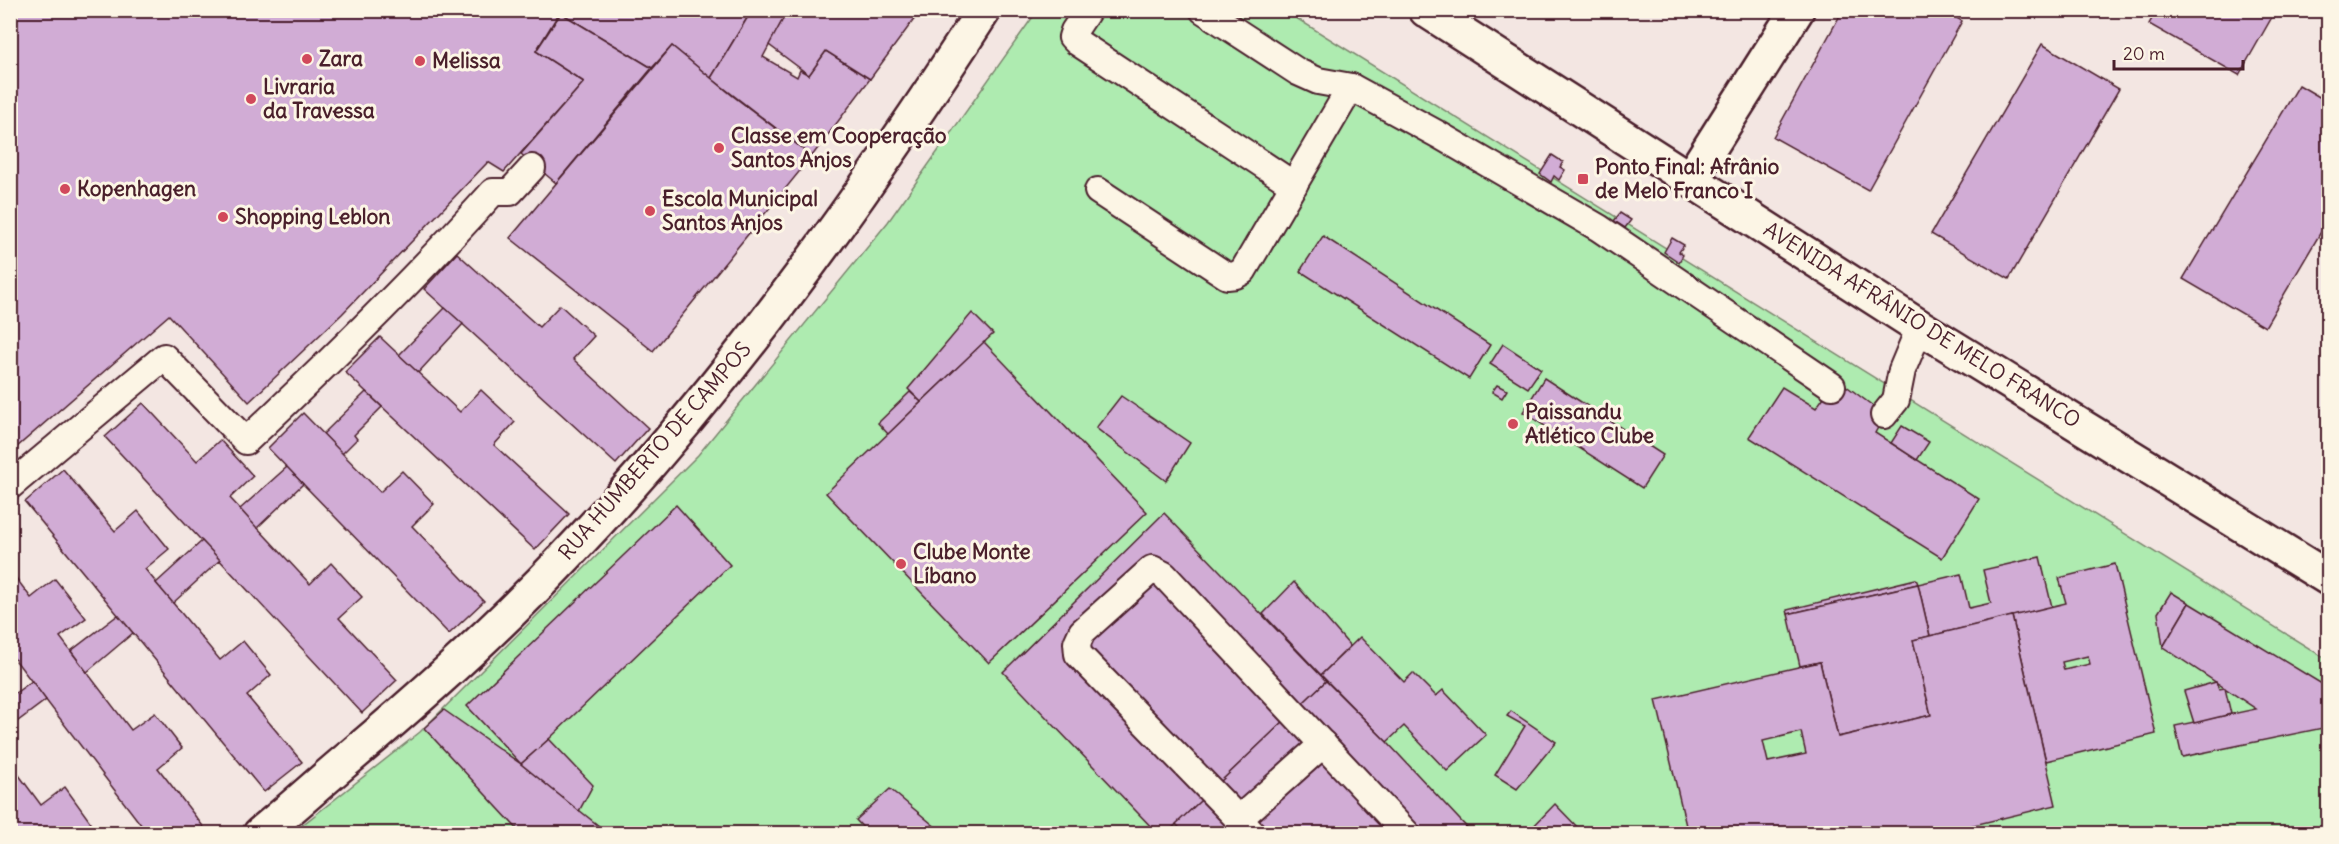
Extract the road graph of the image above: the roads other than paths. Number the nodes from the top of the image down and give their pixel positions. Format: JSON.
{"nodes":[{"id":1,"x":984,"y":10,"type":"edge"},
{"id":2,"x":1088,"y":10,"type":"edge"},
{"id":3,"x":1203,"y":10,"type":"edge"},
{"id":4,"x":1426,"y":10,"type":"edge"},
{"id":5,"x":1797,"y":10,"type":"edge"},
{"id":6,"x":1351,"y":87,"type":"junction"},
{"id":7,"x":532,"y":168,"type":"dead end"},
{"id":8,"x":1690,"y":179,"type":"junction"},
{"id":9,"x":1294,"y":185,"type":"junction"},
{"id":10,"x":1098,"y":191,"type":"dead end"},
{"id":11,"x":1920,"y":327,"type":"junction"},
{"id":12,"x":1832,"y":386,"type":"dead end"},
{"id":13,"x":1884,"y":415,"type":"dead end"},
{"id":14,"x":10,"y":486,"type":"edge"},
{"id":15,"x":2328,"y":578,"type":"edge"},
{"id":16,"x":1323,"y":744,"type":"junction"},
{"id":17,"x":1246,"y":826,"type":"edge"},
{"id":18,"x":260,"y":834,"type":"edge"},
{"id":19,"x":1407,"y":834,"type":"edge"}],
"edges":[{"from":1,"to":18,"type":"street","name":"RUA HUMBERTO DE CAMPOS"},
{"from":2,"to":9,"type":"lane"},
{"from":3,"to":6,"type":"lane"},
{"from":4,"to":8,"type":"street","name":"AVENIDA AFRÂNIO DE MELO FRANCO"},
{"from":5,"to":8,"type":"street"},
{"from":6,"to":9,"type":"lane"},
{"from":6,"to":12,"type":"lane"},
{"from":7,"to":14,"type":"lane"},
{"from":8,"to":11,"type":"street","name":"AVENIDA AFRÂNIO DE MELO FRANCO"},
{"from":9,"to":10,"type":"lane"},
{"from":11,"to":13,"type":"lane"},
{"from":11,"to":15,"type":"street","name":"AVENIDA AFRÂNIO DE MELO FRANCO"},
{"from":16,"to":17,"type":"lane"},
{"from":16,"to":17,"type":"lane"},
{"from":16,"to":19,"type":"lane"}]}
